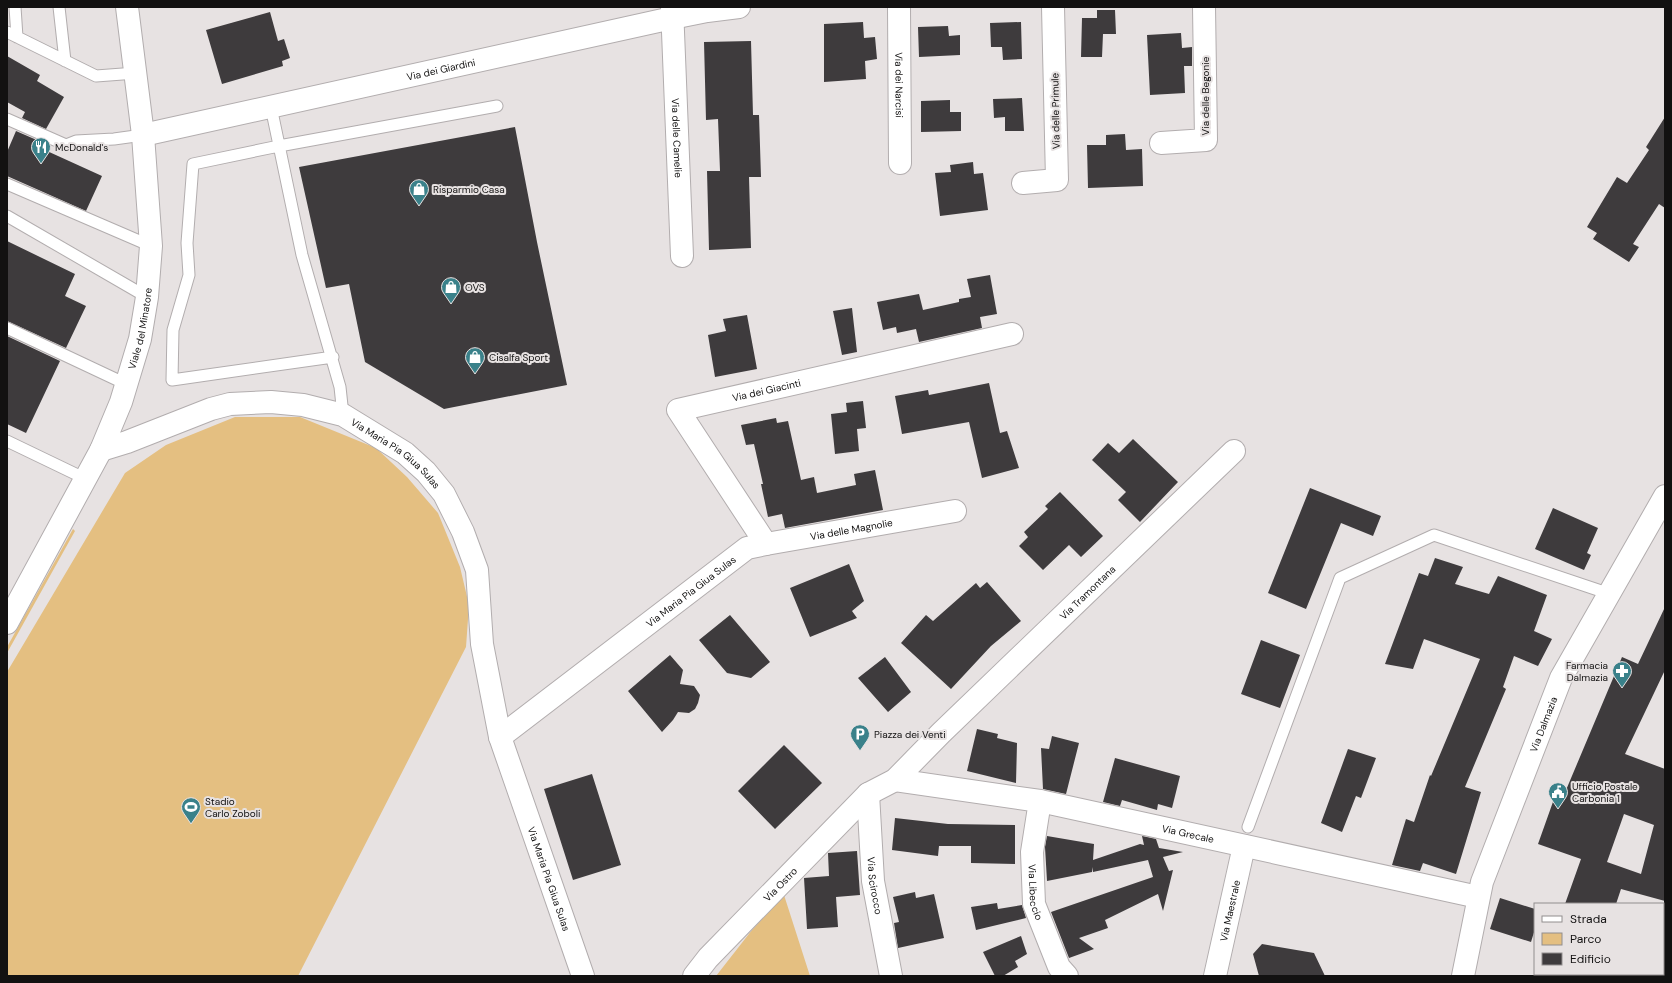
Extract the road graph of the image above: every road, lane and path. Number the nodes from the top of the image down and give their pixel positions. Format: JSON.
{"nodes":[{"id":1,"x":15,"y":7,"type":"edge"},
{"id":2,"x":59,"y":7,"type":"edge"},
{"id":3,"x":127,"y":7,"type":"edge"},
{"id":4,"x":739,"y":7,"type":"edge"},
{"id":5,"x":899,"y":7,"type":"edge"},
{"id":6,"x":1053,"y":7,"type":"edge"},
{"id":7,"x":1204,"y":7,"type":"edge"},
{"id":8,"x":672,"y":13,"type":"edge"},
{"id":9,"x":7,"y":32,"type":"edge"},
{"id":10,"x":17,"y":37,"type":"junction"},
{"id":11,"x":65,"y":61,"type":"junction"},
{"id":12,"x":136,"y":73,"type":"junction"},
{"id":13,"x":497,"y":106,"type":"dead end"},
{"id":14,"x":271,"y":107,"type":"junction"},
{"id":15,"x":7,"y":120,"type":"edge"},
{"id":16,"x":143,"y":135,"type":"junction"},
{"id":17,"x":1161,"y":143,"type":"dead end"},
{"id":18,"x":279,"y":146,"type":"junction"},
{"id":19,"x":900,"y":164,"type":"dead end"},
{"id":20,"x":1023,"y":183,"type":"dead end"},
{"id":21,"x":7,"y":184,"type":"edge"},
{"id":22,"x":7,"y":216,"type":"edge"},
{"id":23,"x":150,"y":246,"type":"junction"},
{"id":24,"x":682,"y":256,"type":"dead end"},
{"id":25,"x":147,"y":297,"type":"junction"},
{"id":26,"x":7,"y":328,"type":"edge"},
{"id":27,"x":1012,"y":334,"type":"dead end"},
{"id":28,"x":333,"y":357,"type":"junction"},
{"id":29,"x":126,"y":384,"type":"junction"},
{"id":30,"x":343,"y":415,"type":"junction"},
{"id":31,"x":7,"y":441,"type":"edge"},
{"id":32,"x":102,"y":450,"type":"junction"},
{"id":33,"x":1234,"y":451,"type":"dead end"},
{"id":34,"x":86,"y":479,"type":"junction"},
{"id":35,"x":1665,"y":496,"type":"edge"},
{"id":36,"x":955,"y":511,"type":"dead end"},
{"id":37,"x":757,"y":546,"type":"junction"},
{"id":38,"x":1610,"y":594,"type":"junction"},
{"id":39,"x":7,"y":622,"type":"edge"},
{"id":40,"x":500,"y":737,"type":"junction"},
{"id":41,"x":895,"y":780,"type":"junction"},
{"id":42,"x":868,"y":794,"type":"junction"},
{"id":43,"x":1040,"y":801,"type":"junction"},
{"id":44,"x":1246,"y":836,"type":"junction"},
{"id":45,"x":1478,"y":898,"type":"junction"},
{"id":46,"x":583,"y":976,"type":"edge"},
{"id":47,"x":694,"y":976,"type":"edge"},
{"id":48,"x":891,"y":976,"type":"edge"},
{"id":49,"x":1067,"y":976,"type":"edge"},
{"id":50,"x":1215,"y":976,"type":"edge"},
{"id":51,"x":1463,"y":976,"type":"edge"}],
"edges":[{"from":1,"to":10,"type":"lane"},
{"from":2,"to":11,"type":"lane"},
{"from":3,"to":12,"type":"street","name":"Viale del Minatore"},
{"from":4,"to":8,"type":"street","name":"Via dei Giardini"},
{"from":5,"to":19,"type":"street","name":"Via dei Narcisi"},
{"from":6,"to":20,"type":"street","name":"Via delle Primule"},
{"from":7,"to":17,"type":"street","name":"Via delle Begonie"},
{"from":8,"to":14,"type":"street","name":"Via dei Giardini"},
{"from":8,"to":24,"type":"street","name":"Via delle Camelie"},
{"from":9,"to":10,"type":"lane"},
{"from":10,"to":11,"type":"lane"},
{"from":11,"to":12,"type":"lane"},
{"from":12,"to":16,"type":"street","name":"Viale del Minatore"},
{"from":13,"to":18,"type":"lane"},
{"from":14,"to":16,"type":"street","name":"Via dei Giardini"},
{"from":14,"to":18,"type":"lane"},
{"from":15,"to":16,"type":"lane"},
{"from":16,"to":23,"type":"street","name":"Viale del Minatore"},
{"from":18,"to":28,"type":"lane"},
{"from":18,"to":28,"type":"lane"},
{"from":21,"to":23,"type":"lane"},
{"from":22,"to":25,"type":"lane"},
{"from":23,"to":25,"type":"street","name":"Viale del Minatore"},
{"from":25,"to":29,"type":"street","name":"Viale del Minatore"},
{"from":26,"to":29,"type":"lane"},
{"from":27,"to":37,"type":"street","name":"Via dei Giacinti"},
{"from":28,"to":30,"type":"lane"},
{"from":29,"to":32,"type":"street","name":"Viale del Minatore"},
{"from":30,"to":32,"type":"street","name":"Via Maria Pia Giua Sulas"},
{"from":30,"to":40,"type":"street","name":"Via Maria Pia Giua Sulas"},
{"from":31,"to":34,"type":"lane"},
{"from":32,"to":34,"type":"street","name":"Viale del Minatore"},
{"from":33,"to":41,"type":"street","name":"Via Tramontana"},
{"from":34,"to":39,"type":"street","name":"Viale del Minatore"},
{"from":35,"to":38,"type":"street","name":"Via Dalmazia"},
{"from":36,"to":37,"type":"street","name":"Via delle Magnolie"},
{"from":37,"to":40,"type":"street","name":"Via Maria Pia Giua Sulas"},
{"from":38,"to":44,"type":"lane"},
{"from":38,"to":45,"type":"street","name":"Via Dalmazia"},
{"from":40,"to":46,"type":"street","name":"Via Maria Pia Giua Sulas"},
{"from":41,"to":42,"type":"street"},
{"from":41,"to":43,"type":"street","name":"Via Grecale"},
{"from":42,"to":47,"type":"street","name":"Via Ostro"},
{"from":42,"to":48,"type":"street","name":"Via Scirocco"},
{"from":43,"to":44,"type":"street","name":"Via Grecale"},
{"from":43,"to":49,"type":"street","name":"Via Libeccio"},
{"from":44,"to":45,"type":"street","name":"Via Grecale"},
{"from":44,"to":50,"type":"street","name":"Via Maestrale"},
{"from":45,"to":51,"type":"street","name":"Via Dalmazia"}]}
